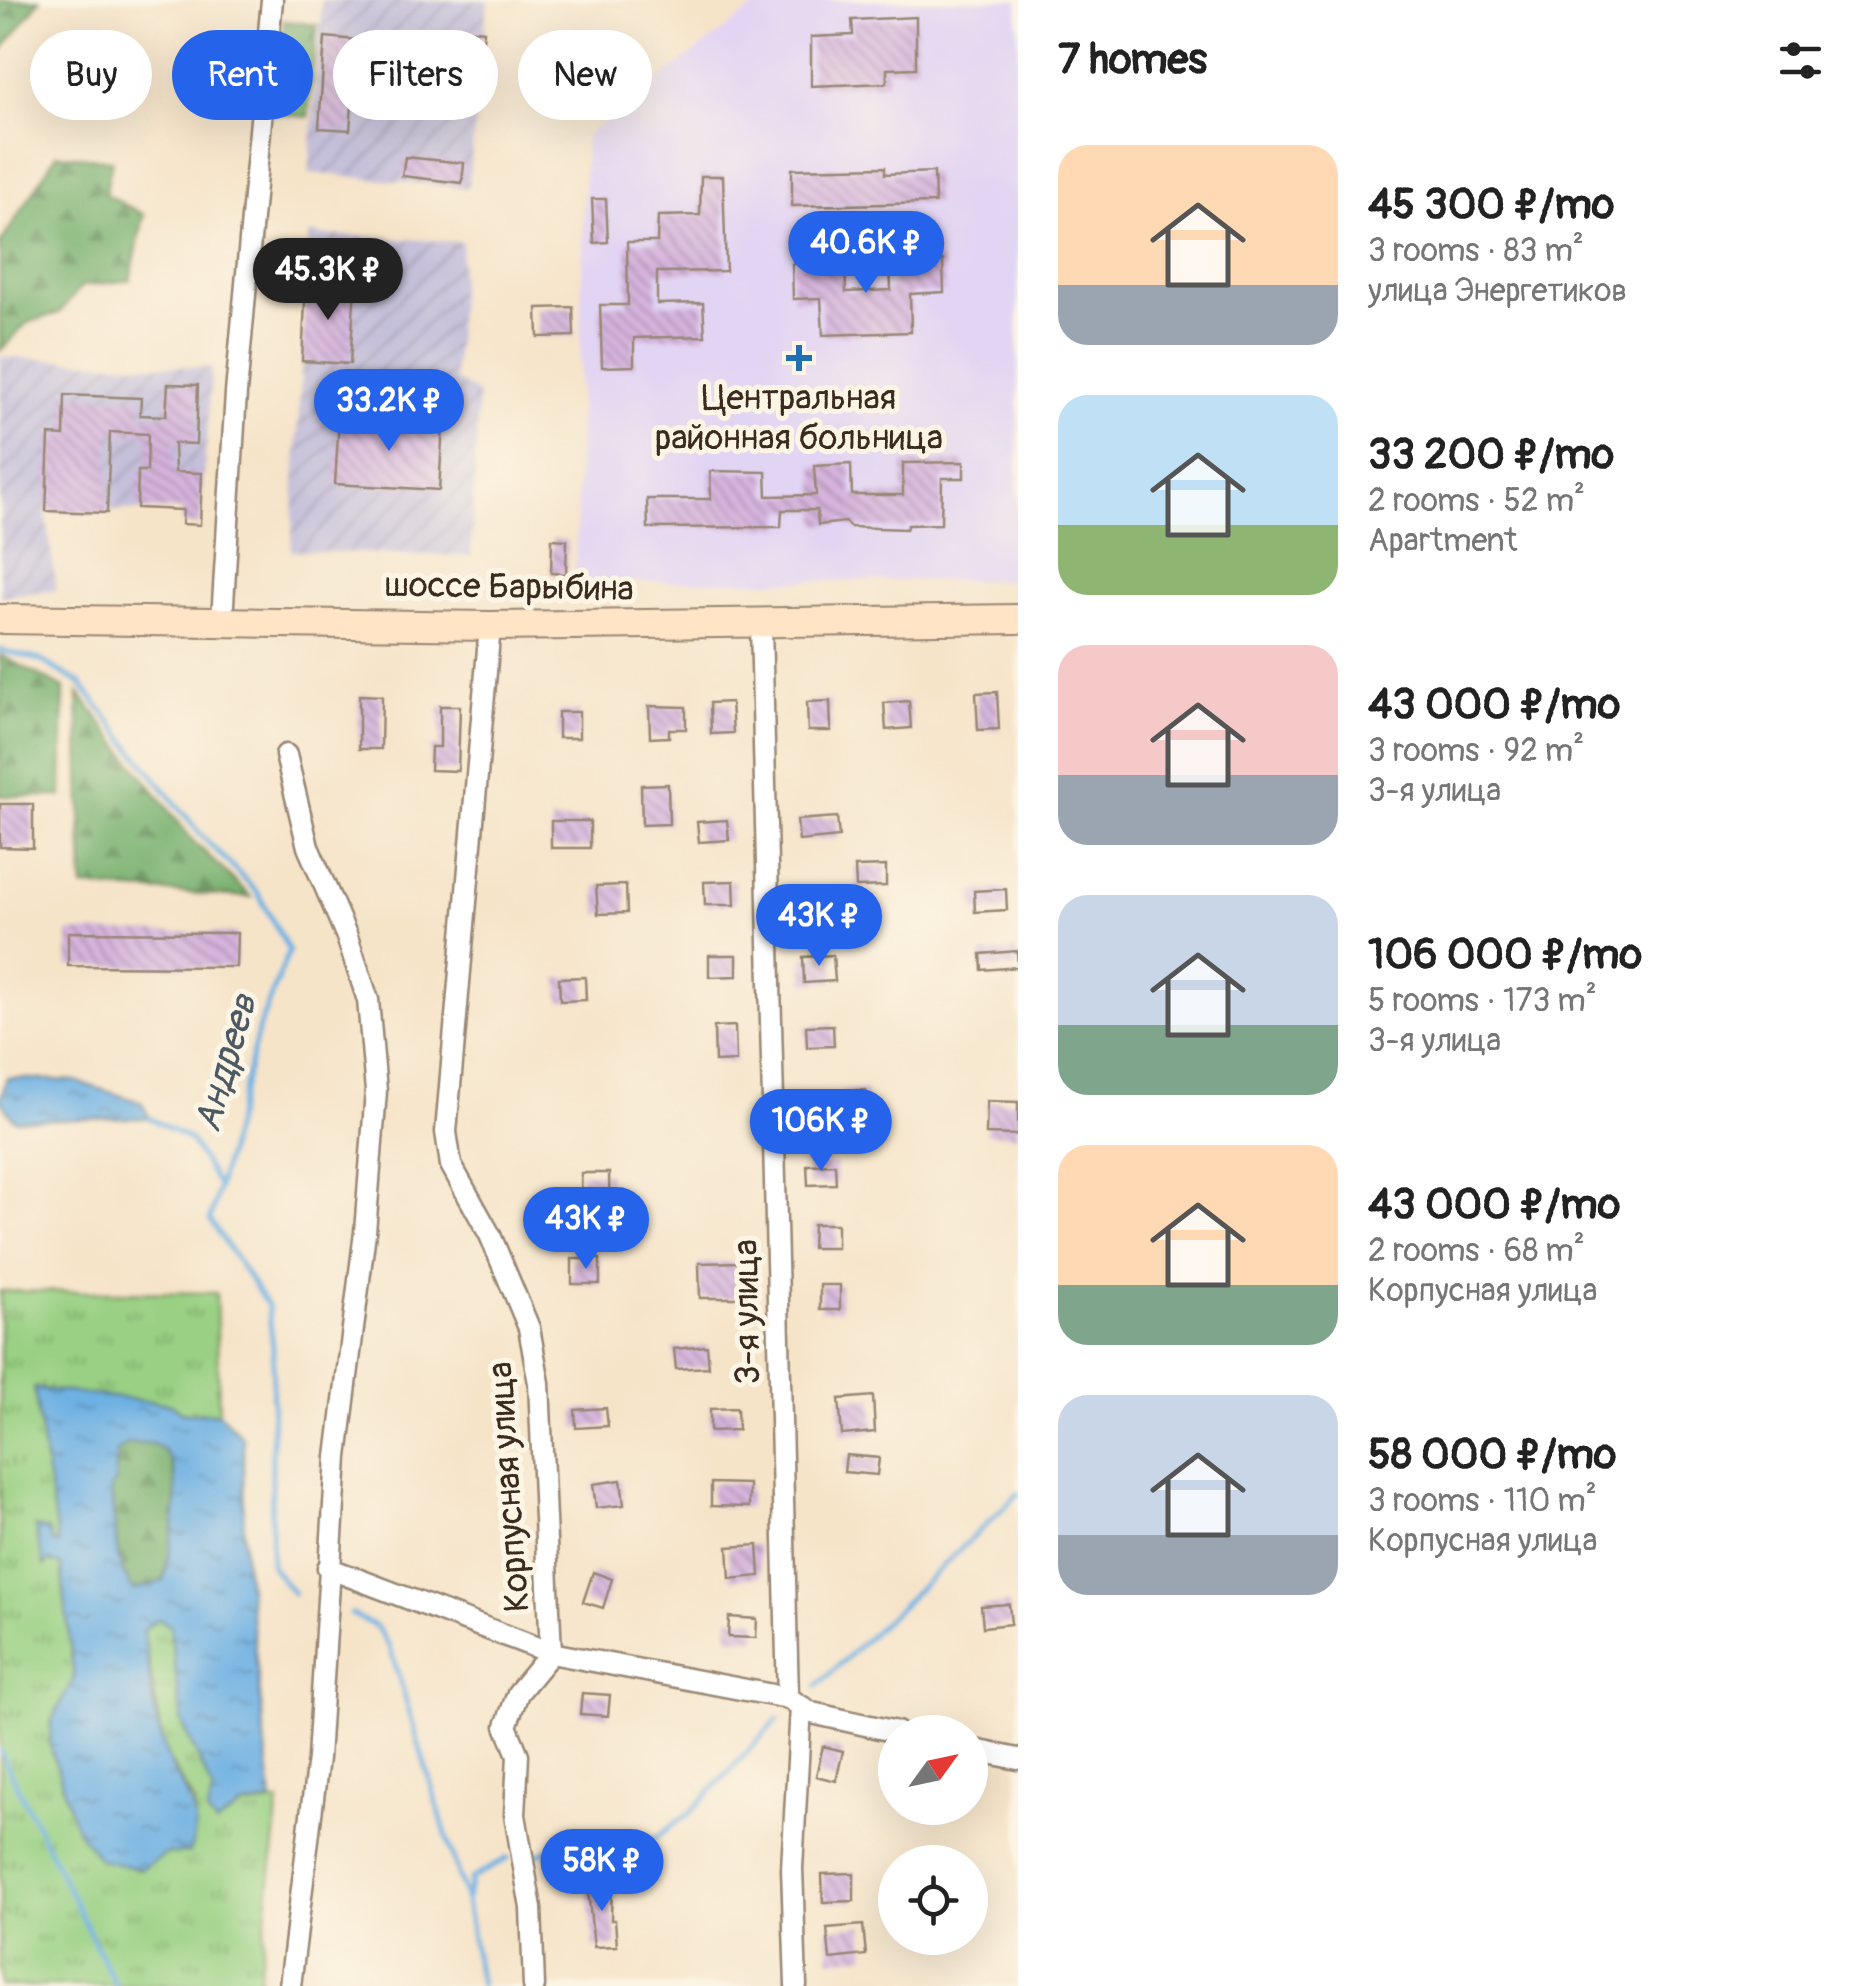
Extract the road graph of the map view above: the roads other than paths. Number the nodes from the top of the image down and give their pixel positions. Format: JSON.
{"nodes":[{"id":1,"x":272,"y":0,"type":"edge"},
{"id":2,"x":0,"y":619,"type":"edge"},
{"id":3,"x":1018,"y":619,"type":"edge"},
{"id":4,"x":222,"y":620,"type":"junction"},
{"id":5,"x":761,"y":625,"type":"junction"},
{"id":6,"x":490,"y":626,"type":"junction"},
{"id":7,"x":286,"y":755,"type":"dead end"},
{"id":8,"x":328,"y":1568,"type":"junction"},
{"id":9,"x":551,"y":1653,"type":"junction"},
{"id":10,"x":795,"y":1702,"type":"junction"},
{"id":11,"x":878,"y":1728,"type":"edge"},
{"id":12,"x":988,"y":1753,"type":"edge"},
{"id":13,"x":1018,"y":1760,"type":"edge"},
{"id":14,"x":290,"y":1986,"type":"edge"},
{"id":15,"x":534,"y":1986,"type":"edge"},
{"id":16,"x":796,"y":1986,"type":"edge"}],
"edges":[{"from":1,"to":4,"type":"street"},
{"from":2,"to":4,"type":"main road","name":"шоссе Барыбина"},
{"from":3,"to":5,"type":"main road","name":"шоссе Барыбина"},
{"from":4,"to":6,"type":"main road","name":"шоссе Барыбина"},
{"from":5,"to":6,"type":"main road","name":"шоссе Барыбина"},
{"from":5,"to":10,"type":"street","name":"3-я улица"},
{"from":6,"to":9,"type":"street","name":"Корпусная улица"},
{"from":7,"to":8,"type":"street"},
{"from":8,"to":9,"type":"street"},
{"from":8,"to":14,"type":"street"},
{"from":9,"to":10,"type":"street"},
{"from":9,"to":15,"type":"street","name":"Корпусная улица"},
{"from":10,"to":11,"type":"street"},
{"from":10,"to":16,"type":"street","name":"3-я улица"},
{"from":12,"to":13,"type":"street"}]}
